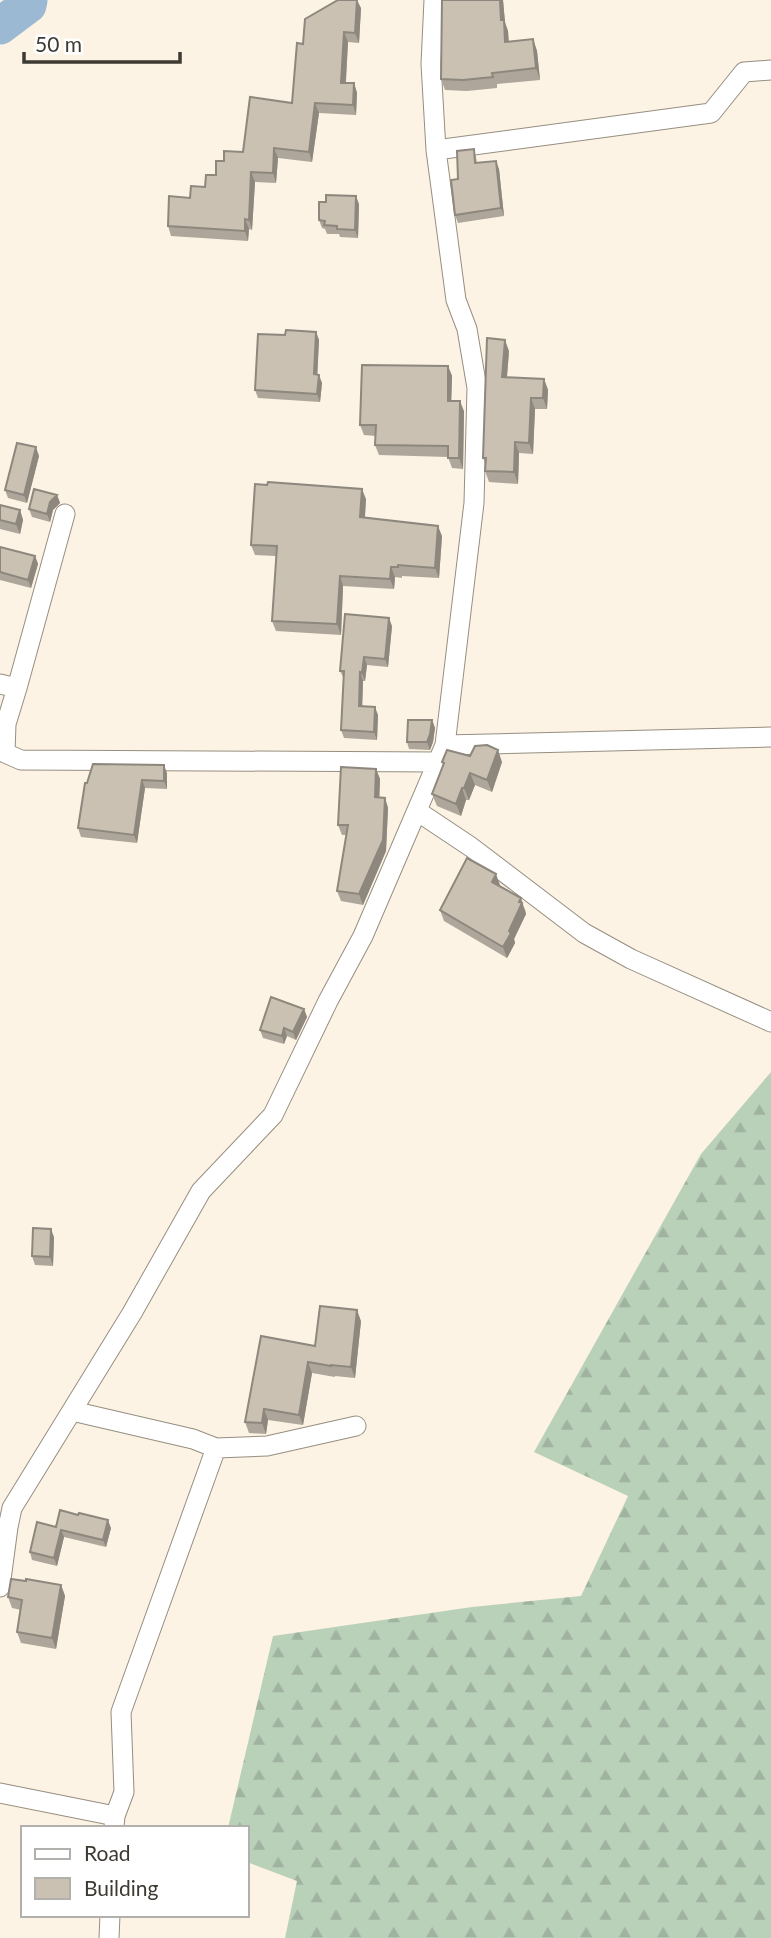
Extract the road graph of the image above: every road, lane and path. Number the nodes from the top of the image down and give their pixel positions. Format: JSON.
{"nodes":[{"id":1,"x":434,"y":0,"type":"edge"},
{"id":2,"x":771,"y":70,"type":"edge"},
{"id":3,"x":436,"y":149,"type":"junction"},
{"id":4,"x":65,"y":514,"type":"dead end"},
{"id":5,"x":8,"y":686,"type":"edge"},
{"id":6,"x":771,"y":737,"type":"edge"},
{"id":7,"x":441,"y":754,"type":"junction"},
{"id":8,"x":417,"y":811,"type":"junction"},
{"id":9,"x":771,"y":1022,"type":"edge"},
{"id":10,"x":72,"y":1411,"type":"junction"},
{"id":11,"x":356,"y":1426,"type":"dead end"},
{"id":12,"x":215,"y":1448,"type":"junction"},
{"id":13,"x":0,"y":1587,"type":"edge"},
{"id":14,"x":0,"y":1793,"type":"edge"},
{"id":15,"x":115,"y":1822,"type":"edge"},
{"id":16,"x":110,"y":1917,"type":"edge"},
{"id":17,"x":109,"y":1938,"type":"edge"}],
"edges":[{"from":1,"to":3,"type":"street"},
{"from":2,"to":3,"type":"street"},
{"from":3,"to":7,"type":"street"},
{"from":4,"to":5,"type":"street"},
{"from":5,"to":7,"type":"street"},
{"from":6,"to":7,"type":"street"},
{"from":7,"to":8,"type":"street"},
{"from":8,"to":9,"type":"street"},
{"from":8,"to":10,"type":"street"},
{"from":10,"to":12,"type":"street"},
{"from":10,"to":13,"type":"street"},
{"from":11,"to":12,"type":"street"},
{"from":12,"to":15,"type":"street"},
{"from":14,"to":15,"type":"street"},
{"from":16,"to":17,"type":"street"}]}
